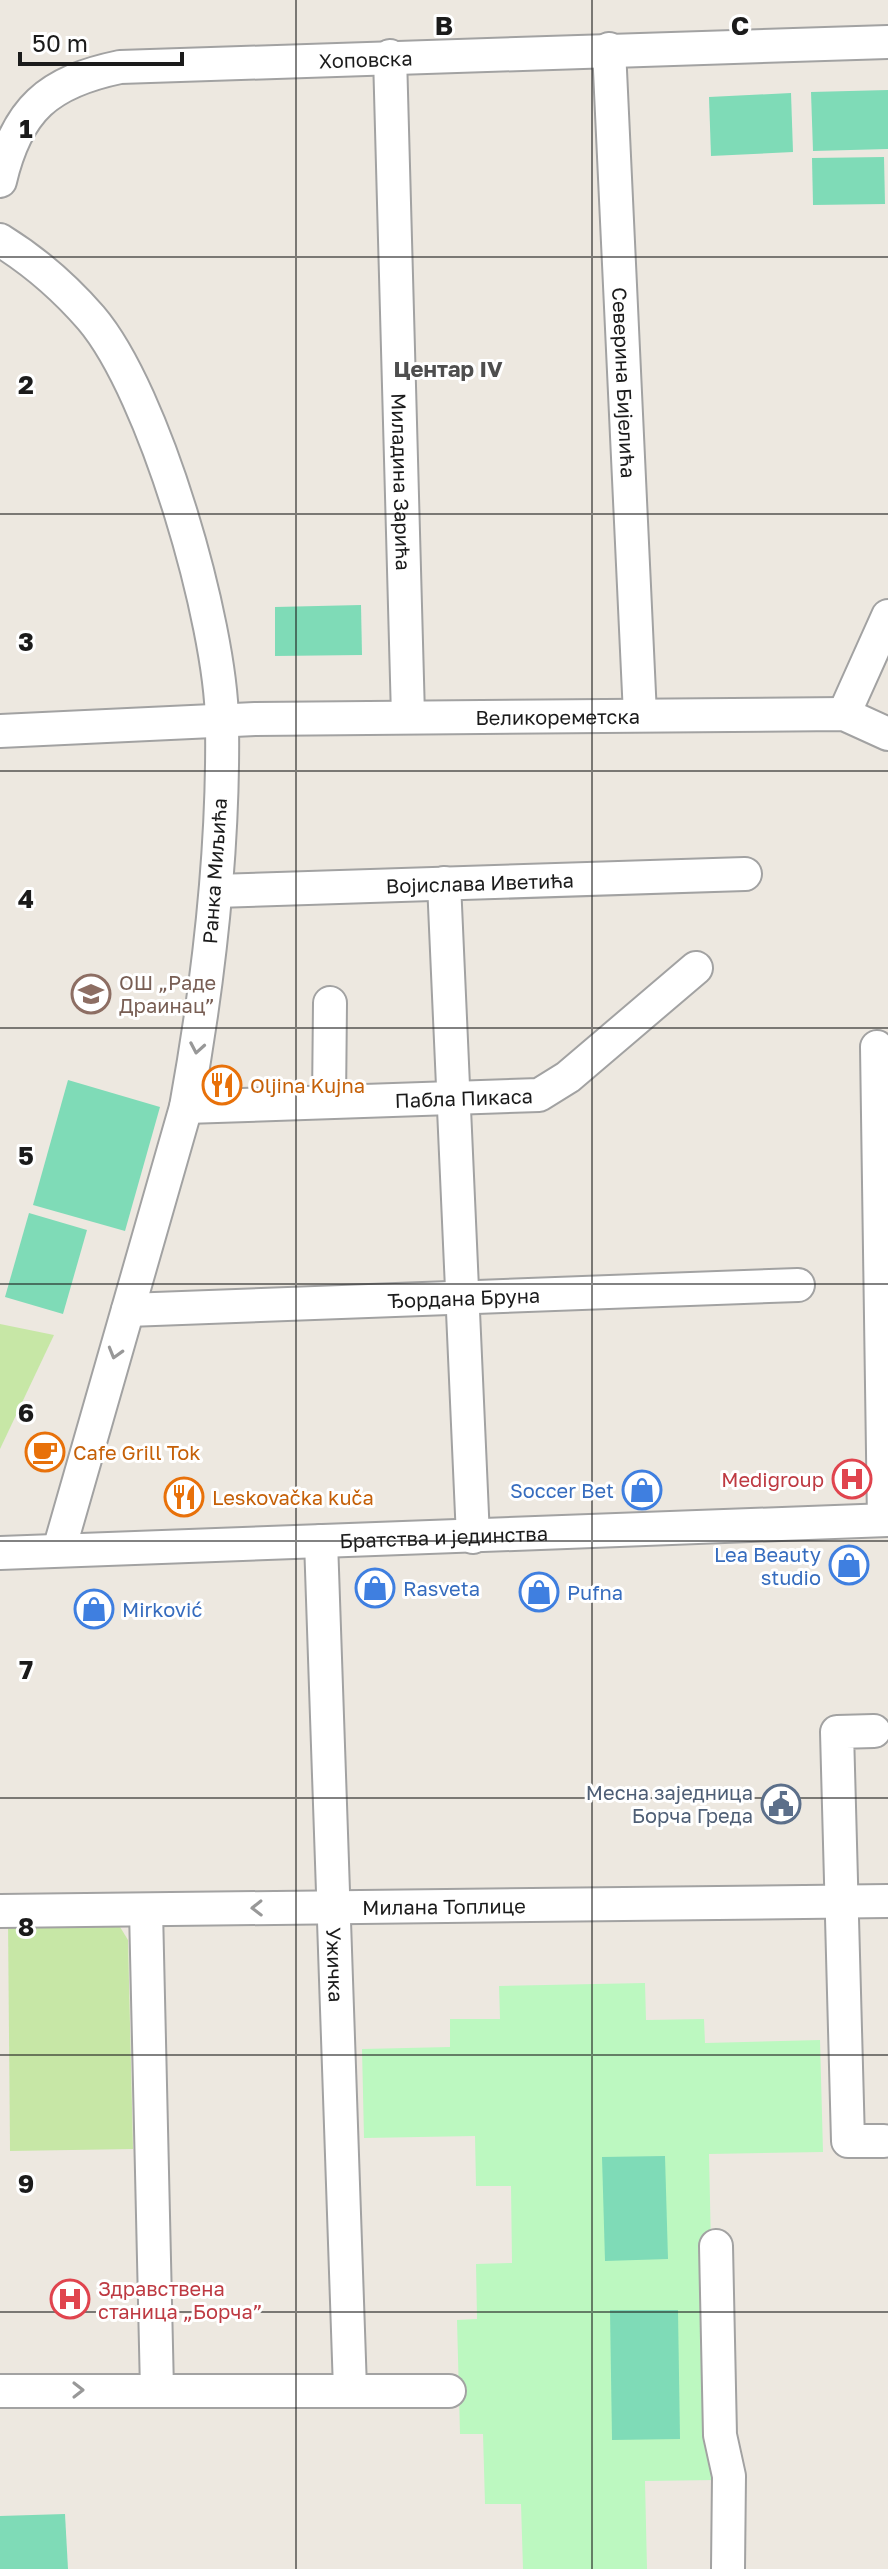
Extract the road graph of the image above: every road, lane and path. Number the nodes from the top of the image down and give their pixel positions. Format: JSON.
{"nodes":[{"id":1,"x":888,"y":42,"type":"edge"},
{"id":2,"x":609,"y":49,"type":"junction"},
{"id":3,"x":390,"y":56,"type":"junction"},
{"id":4,"x":0,"y":181,"type":"edge"},
{"id":5,"x":0,"y":240,"type":"edge"},
{"id":6,"x":888,"y":616,"type":"edge"},
{"id":7,"x":844,"y":714,"type":"junction"},
{"id":8,"x":640,"y":715,"type":"junction"},
{"id":9,"x":408,"y":716,"type":"junction"},
{"id":10,"x":222,"y":720,"type":"junction"},
{"id":11,"x":0,"y":731,"type":"edge"},
{"id":12,"x":888,"y":734,"type":"edge"},
{"id":13,"x":745,"y":874,"type":"dead end"},
{"id":14,"x":444,"y":883,"type":"junction"},
{"id":15,"x":216,"y":891,"type":"junction"},
{"id":16,"x":696,"y":968,"type":"dead end"},
{"id":17,"x":330,"y":1003,"type":"dead end"},
{"id":18,"x":877,"y":1047,"type":"dead end"},
{"id":19,"x":453,"y":1097,"type":"junction"},
{"id":20,"x":329,"y":1102,"type":"junction"},
{"id":21,"x":186,"y":1107,"type":"junction"},
{"id":22,"x":798,"y":1285,"type":"dead end"},
{"id":23,"x":462,"y":1297,"type":"junction"},
{"id":24,"x":128,"y":1310,"type":"junction"},
{"id":25,"x":886,"y":1520,"type":"edge"},
{"id":26,"x":473,"y":1537,"type":"junction"},
{"id":27,"x":321,"y":1541,"type":"junction"},
{"id":28,"x":59,"y":1550,"type":"junction"},
{"id":29,"x":0,"y":1553,"type":"edge"},
{"id":30,"x":874,"y":1731,"type":"dead end"},
{"id":31,"x":888,"y":1901,"type":"edge"},
{"id":32,"x":842,"y":1903,"type":"junction"},
{"id":33,"x":335,"y":1906,"type":"junction"},
{"id":34,"x":146,"y":1910,"type":"junction"},
{"id":35,"x":0,"y":1911,"type":"edge"},
{"id":36,"x":884,"y":2141,"type":"dead end"},
{"id":37,"x":716,"y":2246,"type":"dead end"},
{"id":38,"x":350,"y":2389,"type":"junction"},
{"id":39,"x":157,"y":2390,"type":"junction"},
{"id":40,"x":0,"y":2391,"type":"edge"},
{"id":41,"x":449,"y":2391,"type":"dead end"},
{"id":42,"x":728,"y":2569,"type":"edge"}],
"edges":[{"from":1,"to":2,"type":"street","name":"Хоповска"},
{"from":2,"to":3,"type":"street","name":"Хоповска"},
{"from":2,"to":8,"type":"street","name":"Северина Бијелића"},
{"from":3,"to":4,"type":"street","name":"Хоповска"},
{"from":3,"to":9,"type":"street","name":"Миладина Зарића"},
{"from":5,"to":10,"type":"street","name":"Ранка Миљића"},
{"from":6,"to":7,"type":"street"},
{"from":7,"to":8,"type":"street","name":"Великореметска"},
{"from":7,"to":12,"type":"street","name":"Великореметска"},
{"from":8,"to":9,"type":"street","name":"Великореметска"},
{"from":9,"to":10,"type":"street","name":"Великореметска"},
{"from":10,"to":11,"type":"street","name":"Великореметска"},
{"from":10,"to":15,"type":"street","name":"Ранка Миљића"},
{"from":13,"to":14,"type":"street","name":"Војислава Иветића"},
{"from":14,"to":15,"type":"street","name":"Војислава Иветића"},
{"from":14,"to":19,"type":"street"},
{"from":15,"to":21,"type":"street","name":"Ранка Миљића","one_way":true},
{"from":16,"to":19,"type":"street","name":"Пабла Пикаса"},
{"from":17,"to":20,"type":"street"},
{"from":18,"to":25,"type":"street"},
{"from":19,"to":20,"type":"street","name":"Пабла Пикаса"},
{"from":19,"to":23,"type":"street"},
{"from":20,"to":21,"type":"street","name":"Пабла Пикаса"},
{"from":21,"to":24,"type":"street","name":"Ранка Миљића"},
{"from":22,"to":23,"type":"street","name":"Ђордана Бруна"},
{"from":23,"to":24,"type":"street","name":"Ђордана Бруна"},
{"from":23,"to":26,"type":"street"},
{"from":24,"to":28,"type":"street","name":"Ранка Миљића","one_way":true},
{"from":25,"to":26,"type":"street","name":"Братства и јединства"},
{"from":26,"to":27,"type":"street","name":"Братства и јединства"},
{"from":27,"to":28,"type":"street","name":"Братства и јединства"},
{"from":27,"to":33,"type":"street","name":"Ужичка"},
{"from":28,"to":29,"type":"street","name":"Братства и јединства"},
{"from":30,"to":32,"type":"street"},
{"from":31,"to":32,"type":"street","name":"Милана Топлице"},
{"from":32,"to":33,"type":"street","name":"Милана Топлице"},
{"from":32,"to":36,"type":"street"},
{"from":33,"to":34,"type":"street","name":"Милана Топлице","one_way":true},
{"from":33,"to":38,"type":"street","name":"Ужичка"},
{"from":34,"to":35,"type":"street","name":"Милана Топлице"},
{"from":34,"to":39,"type":"street"},
{"from":37,"to":42,"type":"street"},
{"from":38,"to":39,"type":"street"},
{"from":38,"to":41,"type":"street"},
{"from":40,"to":39,"type":"street","one_way":true}]}
